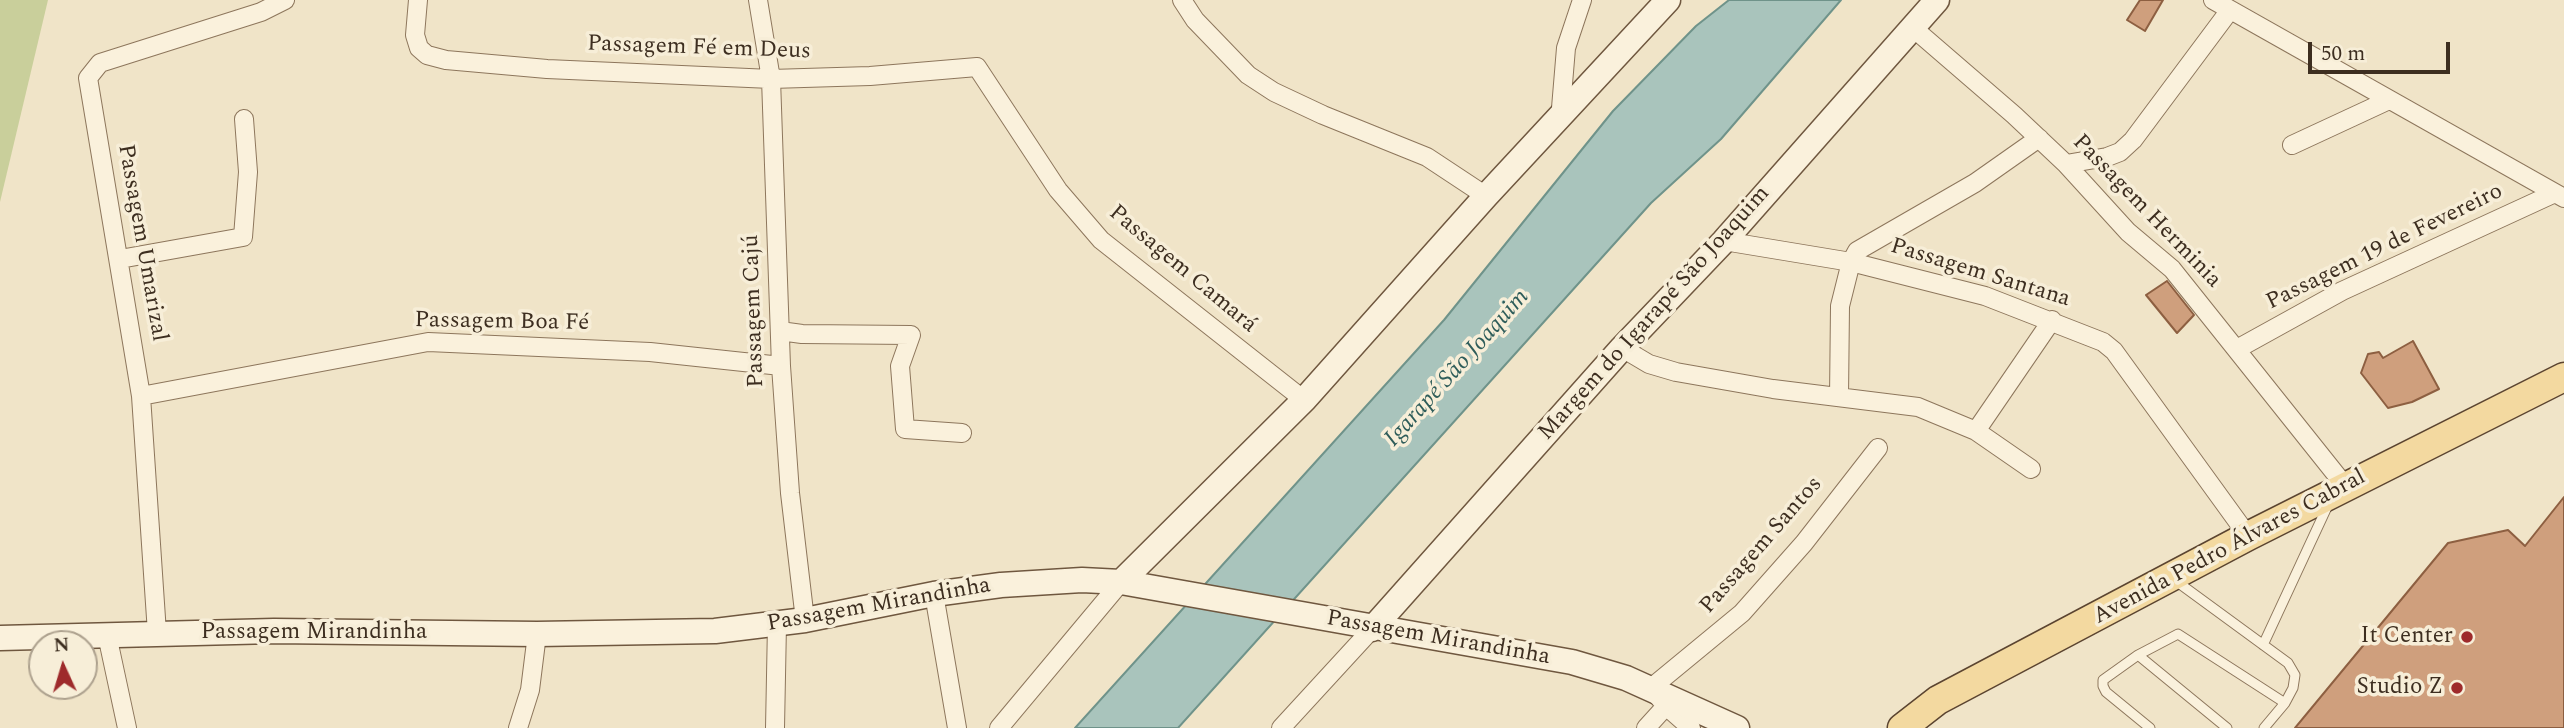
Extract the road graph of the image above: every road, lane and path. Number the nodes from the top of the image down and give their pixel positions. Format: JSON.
{"nodes":[{"id":1,"x":285,"y":0,"type":"edge"},
{"id":2,"x":418,"y":0,"type":"edge"},
{"id":3,"x":758,"y":0,"type":"edge"},
{"id":4,"x":1182,"y":0,"type":"edge"},
{"id":5,"x":1582,"y":0,"type":"edge"},
{"id":6,"x":1668,"y":0,"type":"edge"},
{"id":7,"x":1937,"y":0,"type":"edge"},
{"id":8,"x":2213,"y":0,"type":"edge"},
{"id":9,"x":2230,"y":10,"type":"junction"},
{"id":10,"x":1912,"y":27,"type":"junction"},
{"id":11,"x":970,"y":66,"type":"joint"},
{"id":12,"x":771,"y":79,"type":"junction"},
{"id":13,"x":2389,"y":100,"type":"junction"},
{"id":14,"x":244,"y":119,"type":"dead end"},
{"id":15,"x":1560,"y":120,"type":"junction"},
{"id":16,"x":2039,"y":138,"type":"junction"},
{"id":17,"x":2292,"y":145,"type":"dead end"},
{"id":18,"x":2066,"y":164,"type":"junction"},
{"id":19,"x":2559,"y":195,"type":"edge"},
{"id":20,"x":1486,"y":196,"type":"junction"},
{"id":21,"x":1724,"y":241,"type":"junction"},
{"id":22,"x":120,"y":258,"type":"junction"},
{"id":23,"x":1851,"y":262,"type":"junction"},
{"id":24,"x":2052,"y":320,"type":"junction"},
{"id":25,"x":780,"y":331,"type":"junction"},
{"id":26,"x":1622,"y":348,"type":"junction"},
{"id":27,"x":2237,"y":349,"type":"junction"},
{"id":28,"x":781,"y":366,"type":"junction"},
{"id":29,"x":2564,"y":377,"type":"edge"},
{"id":30,"x":141,"y":396,"type":"junction"},
{"id":31,"x":1839,"y":397,"type":"junction"},
{"id":32,"x":1304,"y":400,"type":"junction"},
{"id":33,"x":1976,"y":431,"type":"junction"},
{"id":34,"x":962,"y":433,"type":"dead end"},
{"id":35,"x":1878,"y":449,"type":"dead end"},
{"id":36,"x":2031,"y":469,"type":"dead end"},
{"id":37,"x":2339,"y":490,"type":"junction"},
{"id":38,"x":2248,"y":536,"type":"junction"},
{"id":39,"x":2172,"y":578,"type":"junction"},
{"id":40,"x":1129,"y":583,"type":"junction"},
{"id":41,"x":934,"y":594,"type":"junction"},
{"id":42,"x":805,"y":620,"type":"junction"},
{"id":43,"x":777,"y":624,"type":"junction"},
{"id":44,"x":1373,"y":629,"type":"junction"},
{"id":45,"x":156,"y":633,"type":"junction"},
{"id":46,"x":537,"y":634,"type":"junction"},
{"id":47,"x":107,"y":635,"type":"junction"},
{"id":48,"x":0,"y":638,"type":"edge"},
{"id":49,"x":2263,"y":645,"type":"junction"},
{"id":50,"x":2138,"y":655,"type":"junction"},
{"id":51,"x":1659,"y":697,"type":"junction"},
{"id":52,"x":2285,"y":703,"type":"junction"},
{"id":53,"x":1906,"y":727,"type":"edge"},
{"id":54,"x":127,"y":728,"type":"edge"},
{"id":55,"x":518,"y":728,"type":"edge"},
{"id":56,"x":775,"y":728,"type":"edge"},
{"id":57,"x":957,"y":728,"type":"edge"},
{"id":58,"x":999,"y":728,"type":"edge"},
{"id":59,"x":1281,"y":728,"type":"edge"},
{"id":60,"x":1646,"y":728,"type":"edge"},
{"id":61,"x":1691,"y":728,"type":"edge"},
{"id":62,"x":1737,"y":728,"type":"edge"},
{"id":63,"x":2150,"y":728,"type":"edge"},
{"id":64,"x":2227,"y":728,"type":"edge"},
{"id":65,"x":2264,"y":728,"type":"edge"}],
"edges":[{"from":1,"to":22,"type":"street","name":"Passagem Umarizal"},
{"from":2,"to":12,"type":"street","name":"Passagem Fé em Deus"},
{"from":3,"to":12,"type":"street","name":"Passagem Cajú"},
{"from":4,"to":20,"type":"street"},
{"from":5,"to":15,"type":"street"},
{"from":6,"to":15,"type":"street"},
{"from":7,"to":10,"type":"street","name":"Margem do Igarapé São Joaquim"},
{"from":8,"to":9,"type":"street"},
{"from":9,"to":13,"type":"street"},
{"from":9,"to":18,"type":"street"},
{"from":10,"to":16,"type":"street","name":"Passagem Herminia"},
{"from":10,"to":21,"type":"street","name":"Margem do Igarapé São Joaquim"},
{"from":11,"to":12,"type":"street","name":"Passagem Fé em Deus"},
{"from":11,"to":32,"type":"street","name":"Passagem Camará"},
{"from":12,"to":25,"type":"street","name":"Passagem Cajú"},
{"from":13,"to":17,"type":"street"},
{"from":13,"to":19,"type":"street"},
{"from":14,"to":22,"type":"street"},
{"from":15,"to":20,"type":"street"},
{"from":16,"to":18,"type":"street","name":"Passagem Herminia"},
{"from":16,"to":23,"type":"street"},
{"from":18,"to":27,"type":"street","name":"Passagem Herminia"},
{"from":19,"to":27,"type":"street","name":"Passagem 19 de Fevereiro"},
{"from":20,"to":32,"type":"street"},
{"from":21,"to":23,"type":"street","name":"Passagem Santana"},
{"from":21,"to":26,"type":"street","name":"Margem do Igarapé São Joaquim"},
{"from":22,"to":30,"type":"street","name":"Passagem Umarizal"},
{"from":23,"to":24,"type":"street","name":"Passagem Santana"},
{"from":23,"to":31,"type":"street"},
{"from":24,"to":33,"type":"street"},
{"from":24,"to":38,"type":"street","name":"Passagem Santana"},
{"from":25,"to":28,"type":"street","name":"Passagem Cajú"},
{"from":25,"to":34,"type":"street"},
{"from":26,"to":31,"type":"street"},
{"from":26,"to":44,"type":"street","name":"Margem do Igarapé São Joaquim"},
{"from":27,"to":37,"type":"street","name":"Passagem Herminia"},
{"from":28,"to":30,"type":"street","name":"Passagem Boa Fé"},
{"from":28,"to":42,"type":"street","name":"Passagem Cajú"},
{"from":29,"to":37,"type":"main road","name":"Avenida Pedro Álvares Cabral"},
{"from":30,"to":45,"type":"street","name":"Passagem Umarizal"},
{"from":31,"to":33,"type":"street"},
{"from":32,"to":40,"type":"street"},
{"from":33,"to":36,"type":"street"},
{"from":35,"to":51,"type":"street","name":"Passagem Santos"},
{"from":37,"to":38,"type":"main road","name":"Avenida Pedro Álvares Cabral"},
{"from":37,"to":49,"type":"lane"},
{"from":38,"to":39,"type":"main road","name":"Avenida Pedro Álvares Cabral"},
{"from":39,"to":49,"type":"lane"},
{"from":39,"to":53,"type":"main road","name":"Avenida Pedro Álvares Cabral"},
{"from":40,"to":41,"type":"street","name":"Passagem Mirandinha"},
{"from":40,"to":44,"type":"street","name":"Passagem Mirandinha"},
{"from":40,"to":58,"type":"street"},
{"from":41,"to":42,"type":"street","name":"Passagem Mirandinha"},
{"from":41,"to":57,"type":"street"},
{"from":42,"to":43,"type":"street","name":"Passagem Mirandinha"},
{"from":43,"to":46,"type":"street","name":"Passagem Mirandinha"},
{"from":43,"to":56,"type":"street"},
{"from":44,"to":51,"type":"street","name":"Passagem Mirandinha"},
{"from":44,"to":59,"type":"street"},
{"from":45,"to":46,"type":"street","name":"Passagem Mirandinha"},
{"from":45,"to":47,"type":"street","name":"Passagem Mirandinha"},
{"from":46,"to":55,"type":"street"},
{"from":47,"to":48,"type":"street","name":"Passagem Mirandinha"},
{"from":47,"to":54,"type":"street"},
{"from":49,"to":52,"type":"lane"},
{"from":50,"to":52,"type":"lane"},
{"from":50,"to":63,"type":"lane"},
{"from":50,"to":64,"type":"lane"},
{"from":51,"to":60,"type":"street","name":"Passagem Santos"},
{"from":51,"to":61,"type":"street"},
{"from":51,"to":62,"type":"street","name":"Passagem Mirandinha"},
{"from":52,"to":65,"type":"lane"}]}
